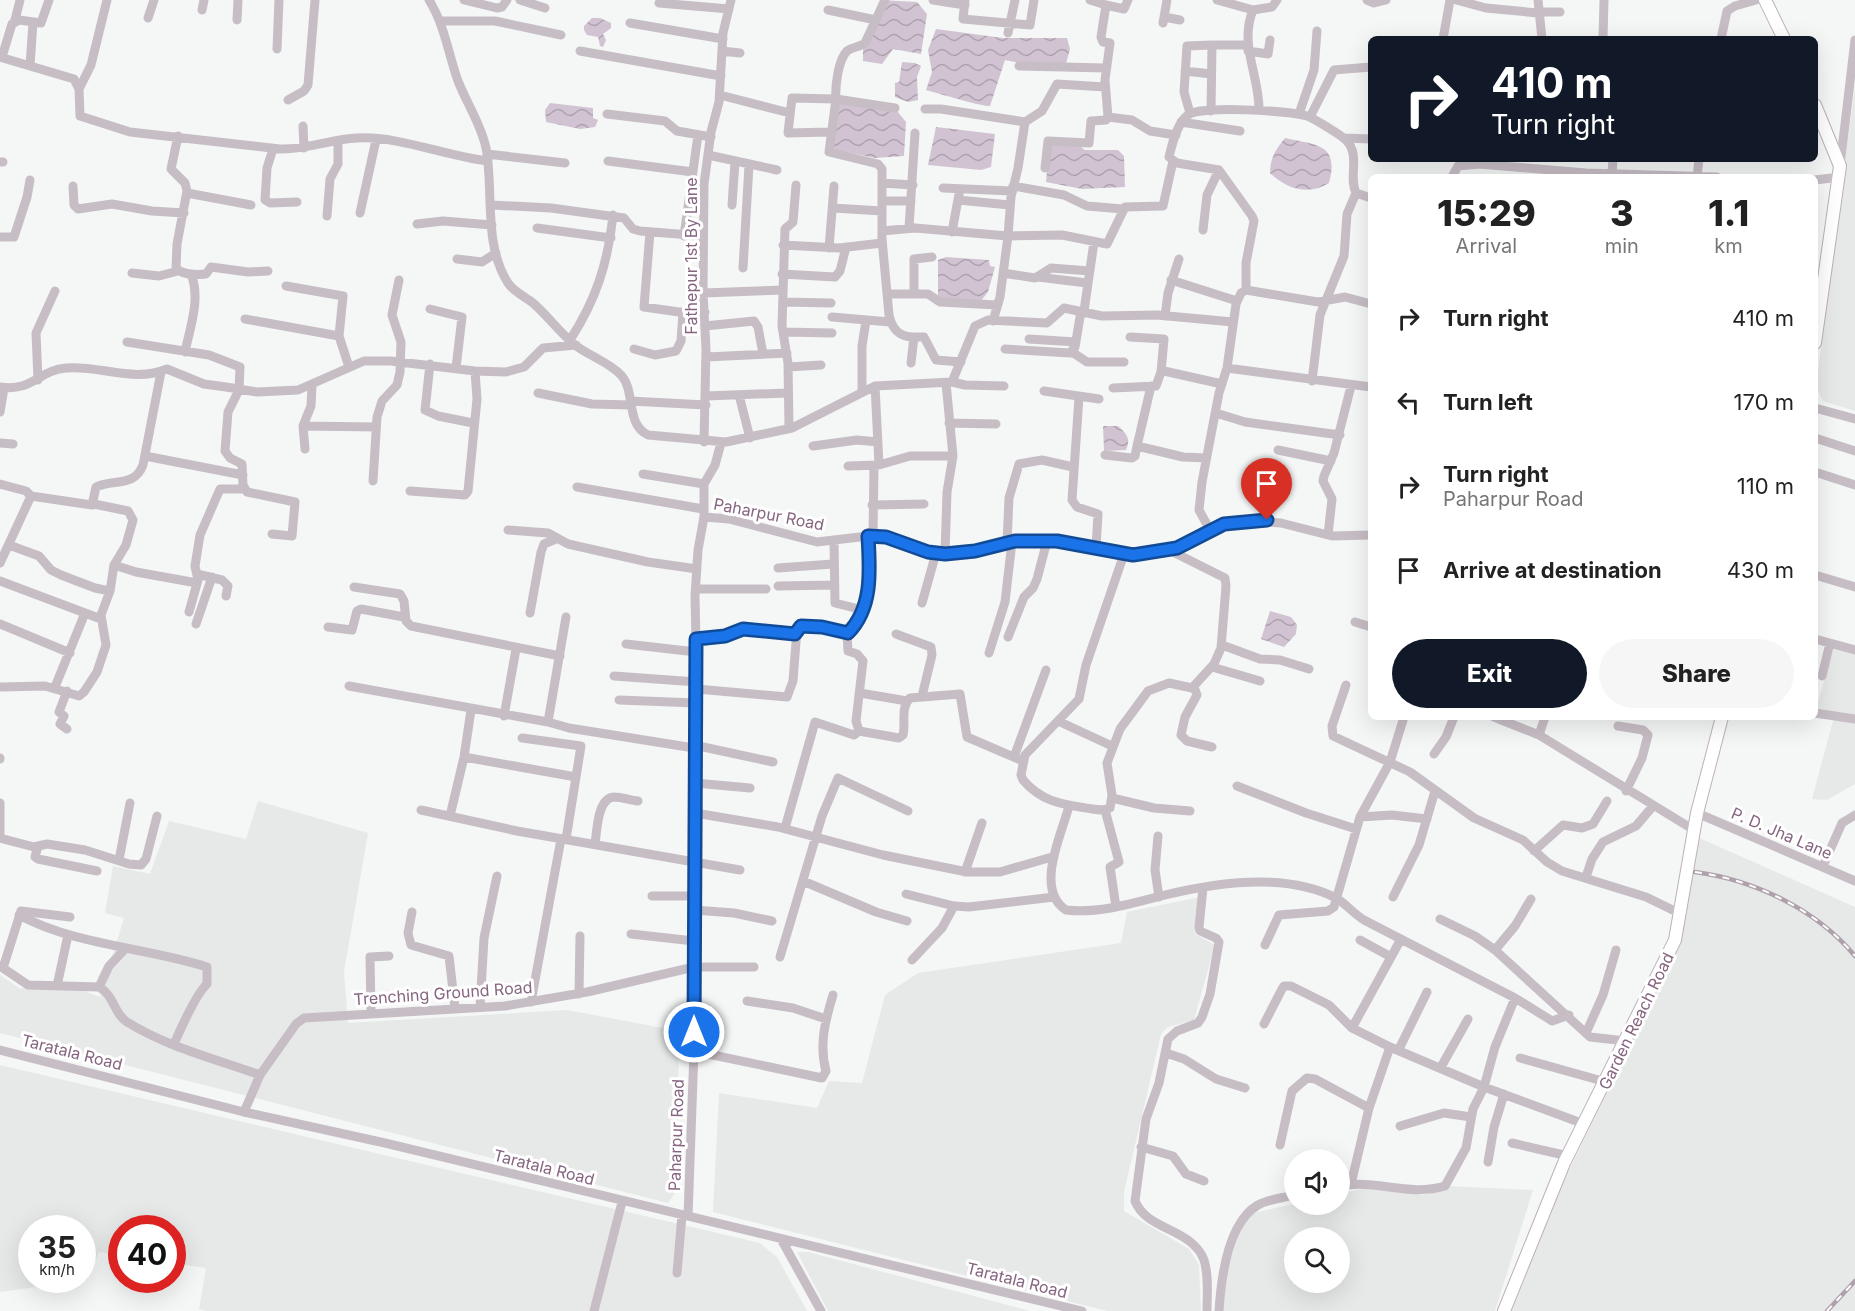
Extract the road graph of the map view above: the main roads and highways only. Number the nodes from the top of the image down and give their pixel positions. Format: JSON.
{"nodes":[{"id":1,"x":1765,"y":0,"type":"edge"},
{"id":2,"x":1783,"y":36,"type":"edge"},
{"id":3,"x":1818,"y":113,"type":"edge"},
{"id":4,"x":1820,"y":279,"type":"edge"},
{"id":5,"x":1818,"y":305,"type":"edge"},
{"id":6,"x":1721,"y":720,"type":"edge"},
{"id":7,"x":1504,"y":1311,"type":"edge"}],
"edges":[{"from":1,"to":2,"type":"main road"},
{"from":3,"to":4,"type":"main road"},
{"from":4,"to":5,"type":"main road"},
{"from":6,"to":7,"type":"main road","name":"Garden Reach Road"}]}
